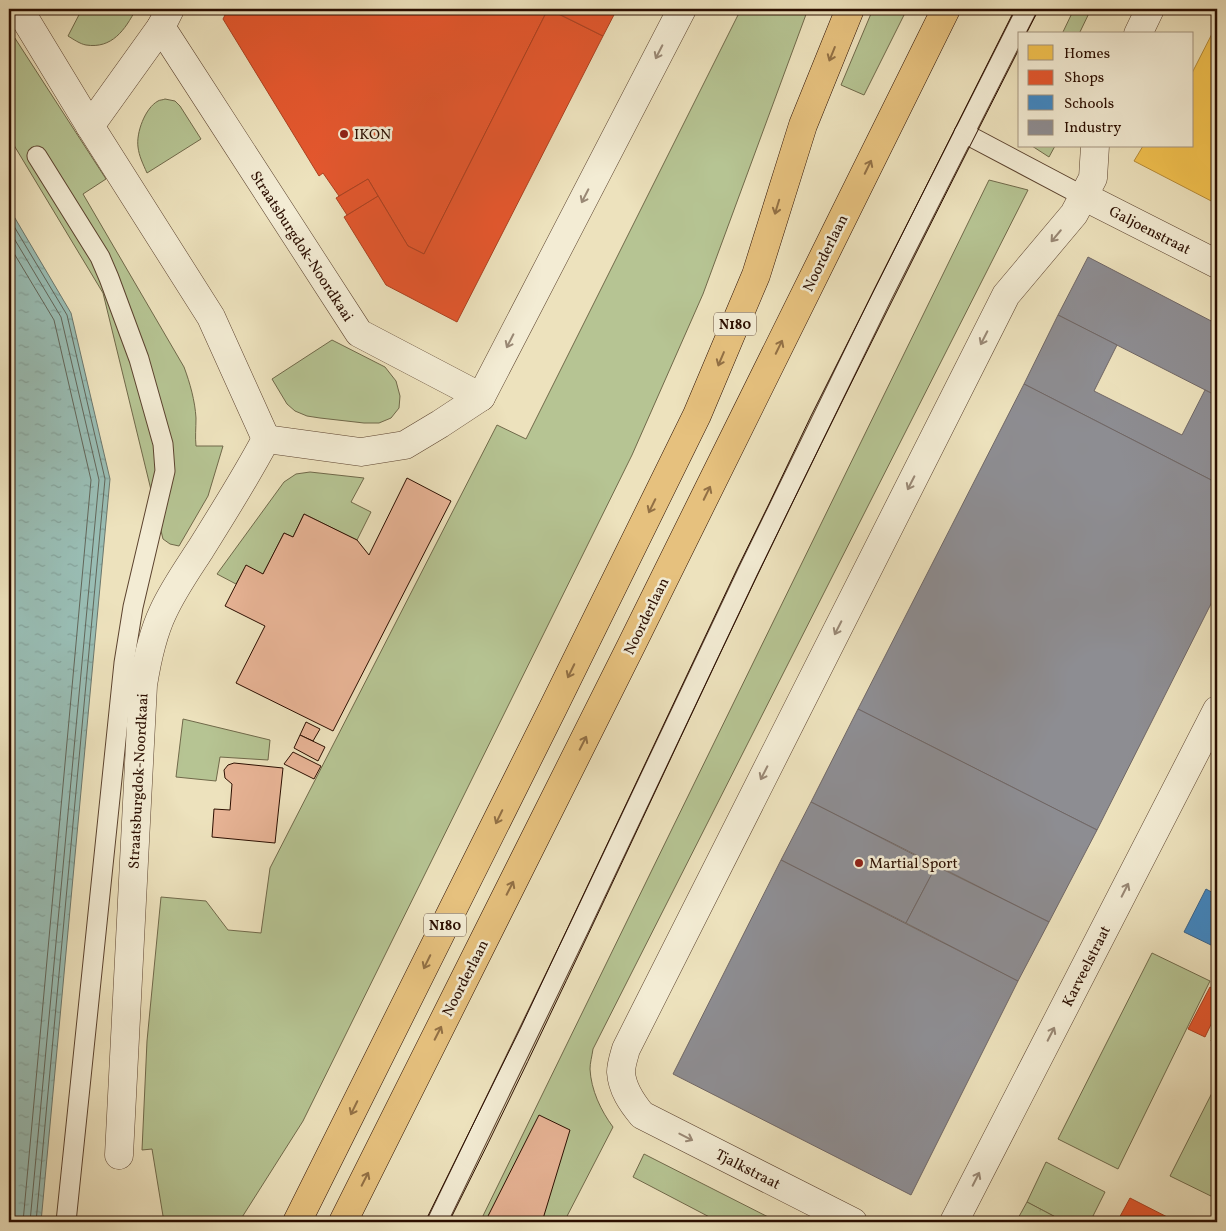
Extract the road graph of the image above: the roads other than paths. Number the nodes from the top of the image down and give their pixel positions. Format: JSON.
{"nodes":[{"id":1,"x":18,"y":9,"type":"edge"},
{"id":2,"x":682,"y":9,"type":"edge"},
{"id":3,"x":850,"y":9,"type":"edge"},
{"id":4,"x":946,"y":9,"type":"edge"},
{"id":5,"x":1027,"y":9,"type":"edge"},
{"id":6,"x":1150,"y":9,"type":"edge"},
{"id":7,"x":165,"y":18,"type":"edge"},
{"id":8,"x":1139,"y":32,"type":"edge"},
{"id":9,"x":90,"y":126,"type":"junction"},
{"id":10,"x":964,"y":133,"type":"junction"},
{"id":11,"x":1095,"y":148,"type":"edge"},
{"id":12,"x":37,"y":156,"type":"dead end"},
{"id":13,"x":1084,"y":196,"type":"junction"},
{"id":14,"x":1217,"y":264,"type":"edge"},
{"id":15,"x":481,"y":397,"type":"junction"},
{"id":16,"x":266,"y":438,"type":"junction"},
{"id":17,"x":1217,"y":710,"type":"edge"},
{"id":18,"x":118,"y":1155,"type":"dead end"},
{"id":19,"x":66,"y":1222,"type":"edge"},
{"id":20,"x":297,"y":1222,"type":"edge"},
{"id":21,"x":343,"y":1222,"type":"edge"},
{"id":22,"x":437,"y":1222,"type":"edge"},
{"id":23,"x":853,"y":1222,"type":"edge"},
{"id":24,"x":954,"y":1222,"type":"edge"}],
"edges":[{"from":1,"to":9,"type":"street"},
{"from":2,"to":15,"type":"street","one_way":true},
{"from":3,"to":20,"type":"main road","number":"N180","one_way":true},
{"from":21,"to":4,"type":"main road","name":"Noorderlaan","number":"N180","one_way":true},
{"from":5,"to":10,"type":"lane"},
{"from":6,"to":8,"type":"street"},
{"from":7,"to":9,"type":"street","name":"Straatsburgdok-Noordkaai"},
{"from":7,"to":15,"type":"street","name":"Straatsburgdok-Noordkaai"},
{"from":9,"to":16,"type":"street"},
{"from":10,"to":13,"type":"lane"},
{"from":10,"to":22,"type":"lane"},
{"from":11,"to":13,"type":"street"},
{"from":12,"to":19,"type":"lane"},
{"from":13,"to":14,"type":"street","name":"Galjoenstraat"},
{"from":13,"to":23,"type":"street","name":"Tjalkstraat","one_way":true},
{"from":15,"to":16,"type":"street"},
{"from":16,"to":18,"type":"street","name":"Straatsburgdok-Noordkaai"},
{"from":24,"to":17,"type":"street","name":"Karveelstraat","one_way":true}]}
